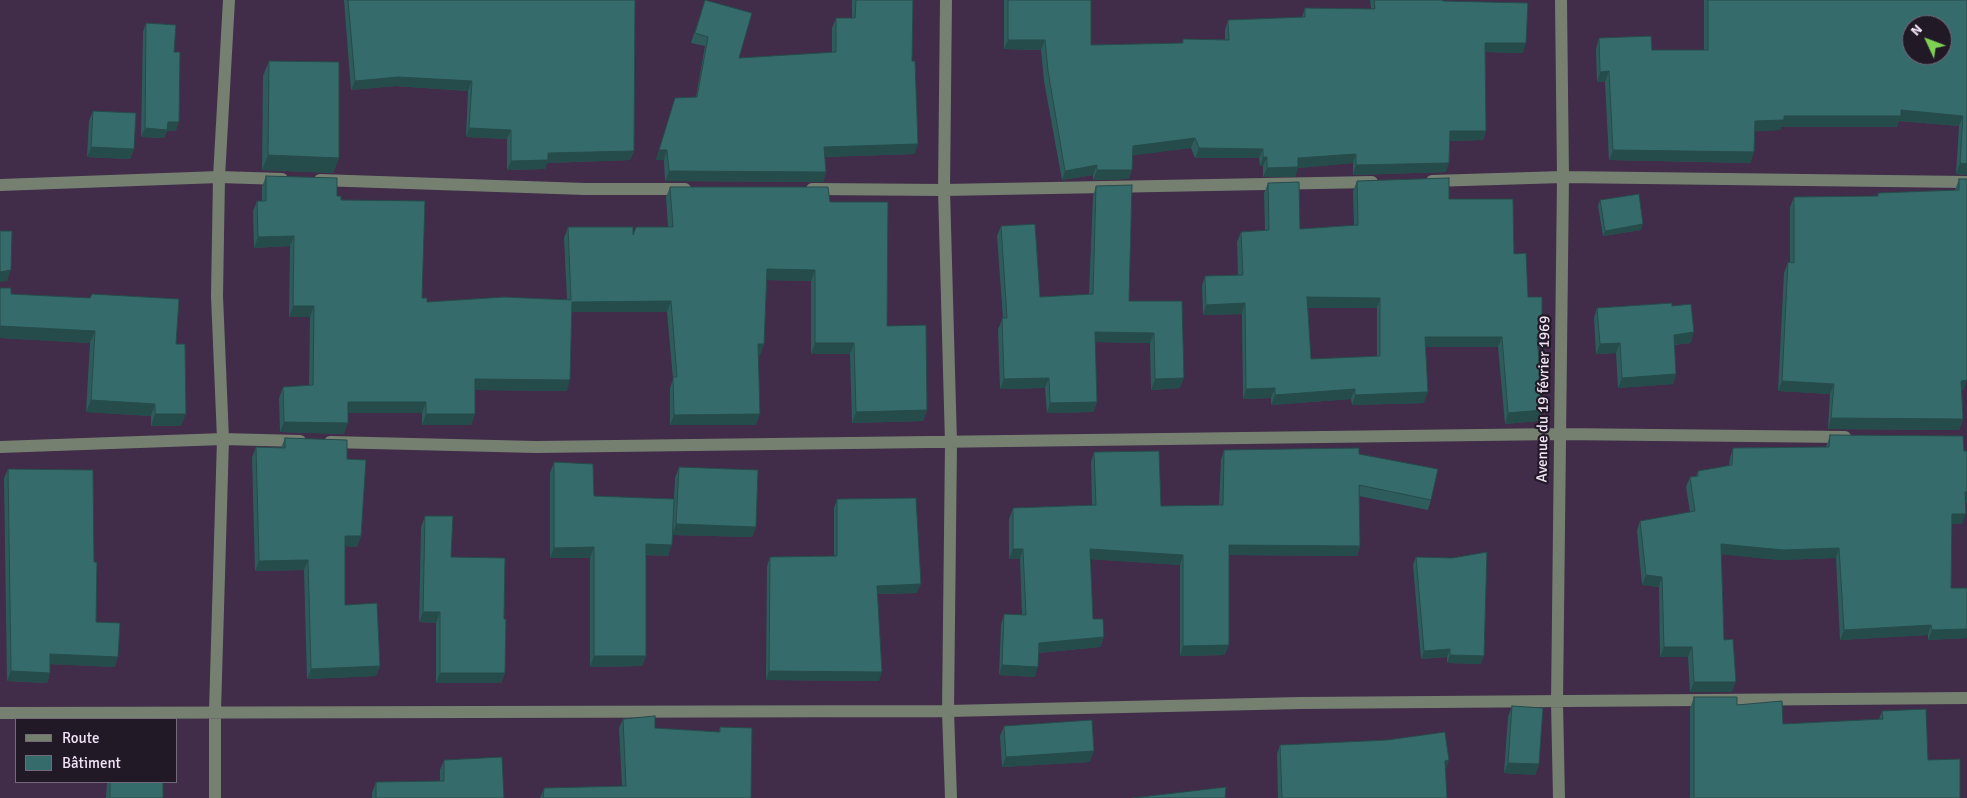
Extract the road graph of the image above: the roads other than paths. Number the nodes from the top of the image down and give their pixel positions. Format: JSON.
{"nodes":[{"id":1,"x":229,"y":0,"type":"edge"},
{"id":2,"x":946,"y":0,"type":"edge"},
{"id":3,"x":1561,"y":0,"type":"edge"},
{"id":4,"x":219,"y":177,"type":"junction"},
{"id":5,"x":1563,"y":177,"type":"junction"},
{"id":6,"x":1423,"y":181,"type":"edge"},
{"id":7,"x":1383,"y":182,"type":"edge"},
{"id":8,"x":1967,"y":182,"type":"edge"},
{"id":9,"x":0,"y":185,"type":"edge"},
{"id":10,"x":695,"y":189,"type":"edge"},
{"id":11,"x":795,"y":189,"type":"edge"},
{"id":12,"x":944,"y":190,"type":"junction"},
{"id":13,"x":1559,"y":434,"type":"junction"},
{"id":14,"x":1858,"y":437,"type":"edge"},
{"id":15,"x":223,"y":439,"type":"junction"},
{"id":16,"x":951,"y":443,"type":"junction"},
{"id":17,"x":0,"y":447,"type":"edge"},
{"id":18,"x":1967,"y":698,"type":"edge"},
{"id":19,"x":1557,"y":702,"type":"junction"},
{"id":20,"x":215,"y":711,"type":"junction"},
{"id":21,"x":948,"y":711,"type":"junction"},
{"id":22,"x":0,"y":712,"type":"edge"},
{"id":23,"x":215,"y":798,"type":"edge"},
{"id":24,"x":951,"y":798,"type":"edge"},
{"id":25,"x":1559,"y":798,"type":"edge"}],
"edges":[{"from":1,"to":4,"type":"street"},
{"from":2,"to":12,"type":"street"},
{"from":3,"to":5,"type":"street","name":"Avenue du 19 février 1969"},
{"from":4,"to":9,"type":"street"},
{"from":4,"to":10,"type":"street"},
{"from":4,"to":15,"type":"street"},
{"from":5,"to":6,"type":"street"},
{"from":5,"to":8,"type":"street"},
{"from":5,"to":13,"type":"street","name":"Avenue du 19 février 1969"},
{"from":7,"to":12,"type":"street"},
{"from":11,"to":12,"type":"street"},
{"from":12,"to":16,"type":"street"},
{"from":13,"to":14,"type":"street"},
{"from":13,"to":16,"type":"street"},
{"from":13,"to":19,"type":"street","name":"Avenue du 19 février 1969"},
{"from":15,"to":16,"type":"street"},
{"from":15,"to":17,"type":"street"},
{"from":15,"to":20,"type":"street"},
{"from":16,"to":21,"type":"street"},
{"from":18,"to":19,"type":"street"},
{"from":19,"to":21,"type":"street"},
{"from":19,"to":25,"type":"street","name":"Avenue du 19 février 1969"},
{"from":20,"to":21,"type":"street"},
{"from":20,"to":22,"type":"street"},
{"from":20,"to":23,"type":"street"},
{"from":21,"to":24,"type":"street"}]}
